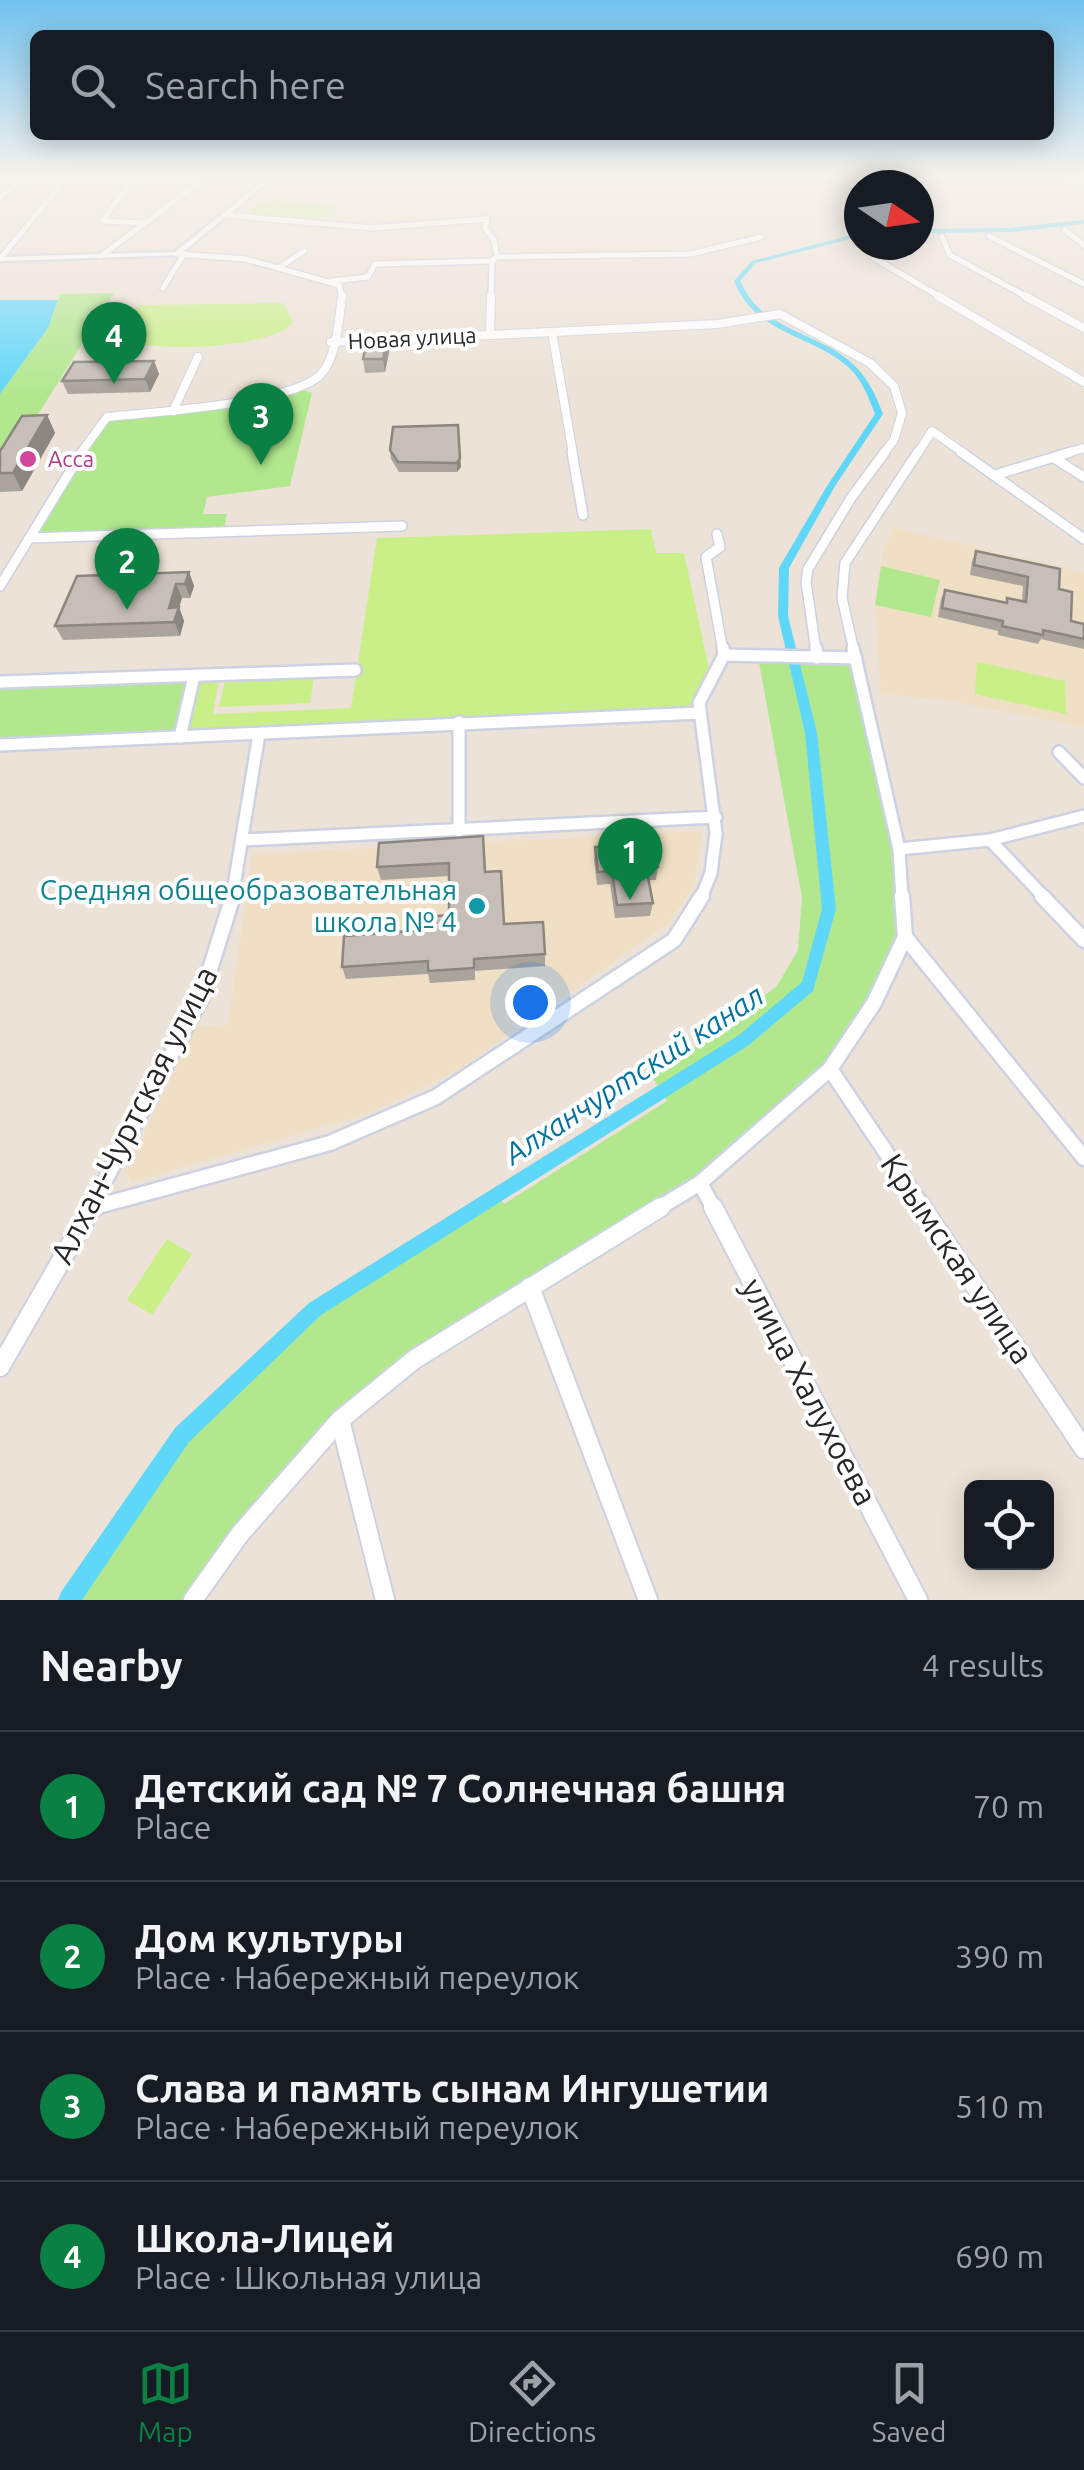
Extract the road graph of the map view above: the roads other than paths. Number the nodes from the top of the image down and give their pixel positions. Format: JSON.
{"nodes":[{"id":1,"x":112,"y":248,"type":"edge"},
{"id":2,"x":187,"y":248,"type":"edge"},
{"id":3,"x":494,"y":248,"type":"edge"},
{"id":4,"x":719,"y":248,"type":"edge"},
{"id":5,"x":947,"y":248,"type":"edge"},
{"id":6,"x":1012,"y":248,"type":"edge"},
{"id":7,"x":304,"y":251,"type":"dead end"},
{"id":8,"x":180,"y":254,"type":"junction"},
{"id":9,"x":101,"y":256,"type":"junction"},
{"id":10,"x":0,"y":258,"type":"edge"},
{"id":11,"x":494,"y":259,"type":"junction"},
{"id":12,"x":877,"y":260,"type":"edge"},
{"id":13,"x":280,"y":267,"type":"junction"},
{"id":14,"x":332,"y":281,"type":"junction"},
{"id":15,"x":1084,"y":284,"type":"edge"},
{"id":16,"x":163,"y":288,"type":"dead end"},
{"id":17,"x":1084,"y":328,"type":"edge"},
{"id":18,"x":552,"y":332,"type":"junction"},
{"id":19,"x":490,"y":334,"type":"junction"},
{"id":20,"x":331,"y":342,"type":"junction"},
{"id":21,"x":198,"y":358,"type":"dead end"},
{"id":22,"x":1084,"y":382,"type":"edge"},
{"id":23,"x":173,"y":411,"type":"junction"},
{"id":24,"x":1084,"y":448,"type":"edge"},
{"id":25,"x":1054,"y":458,"type":"junction"},
{"id":26,"x":996,"y":475,"type":"junction"},
{"id":27,"x":1084,"y":477,"type":"edge"},
{"id":28,"x":583,"y":515,"type":"dead end"},
{"id":29,"x":402,"y":526,"type":"dead end"},
{"id":30,"x":717,"y":534,"type":"dead end"},
{"id":31,"x":30,"y":538,"type":"junction"},
{"id":32,"x":1084,"y":539,"type":"edge"},
{"id":33,"x":0,"y":586,"type":"edge"},
{"id":34,"x":724,"y":655,"type":"junction"},
{"id":35,"x":817,"y":658,"type":"junction"},
{"id":36,"x":856,"y":658,"type":"junction"},
{"id":37,"x":355,"y":670,"type":"dead end"},
{"id":38,"x":194,"y":676,"type":"junction"},
{"id":39,"x":0,"y":682,"type":"edge"},
{"id":40,"x":700,"y":713,"type":"junction"},
{"id":41,"x":459,"y":722,"type":"junction"},
{"id":42,"x":259,"y":734,"type":"junction"},
{"id":43,"x":180,"y":736,"type":"junction"},
{"id":44,"x":0,"y":745,"type":"edge"},
{"id":45,"x":1059,"y":752,"type":"dead end"},
{"id":46,"x":1084,"y":778,"type":"edge"},
{"id":47,"x":1084,"y":816,"type":"edge"},
{"id":48,"x":716,"y":817,"type":"junction"},
{"id":49,"x":459,"y":831,"type":"junction"},
{"id":50,"x":243,"y":840,"type":"junction"},
{"id":51,"x":990,"y":840,"type":"junction"},
{"id":52,"x":899,"y":849,"type":"junction"},
{"id":53,"x":905,"y":936,"type":"junction"},
{"id":54,"x":1084,"y":940,"type":"edge"},
{"id":55,"x":830,"y":1068,"type":"junction"},
{"id":56,"x":1084,"y":1158,"type":"edge"},
{"id":57,"x":700,"y":1183,"type":"junction"},
{"id":58,"x":90,"y":1208,"type":"junction"},
{"id":59,"x":530,"y":1287,"type":"junction"},
{"id":60,"x":0,"y":1367,"type":"edge"},
{"id":61,"x":340,"y":1420,"type":"junction"},
{"id":62,"x":1084,"y":1450,"type":"edge"},
{"id":63,"x":193,"y":1600,"type":"edge"},
{"id":64,"x":385,"y":1600,"type":"edge"},
{"id":65,"x":648,"y":1600,"type":"edge"},
{"id":66,"x":918,"y":1600,"type":"edge"}],
"edges":[{"from":1,"to":9,"type":"street"},
{"from":2,"to":8,"type":"street"},
{"from":3,"to":11,"type":"street","name":"Новая улица"},
{"from":4,"to":11,"type":"street"},
{"from":5,"to":17,"type":"street"},
{"from":6,"to":15,"type":"street"},
{"from":7,"to":13,"type":"street"},
{"from":8,"to":9,"type":"street"},
{"from":8,"to":13,"type":"street"},
{"from":8,"to":16,"type":"street"},
{"from":9,"to":10,"type":"street"},
{"from":11,"to":14,"type":"street"},
{"from":11,"to":19,"type":"street","name":"Новая улица"},
{"from":12,"to":22,"type":"street"},
{"from":13,"to":14,"type":"street"},
{"from":14,"to":20,"type":"street"},
{"from":18,"to":19,"type":"street"},
{"from":18,"to":28,"type":"street"},
{"from":18,"to":35,"type":"street"},
{"from":19,"to":20,"type":"street","name":"Новая улица"},
{"from":20,"to":23,"type":"street"},
{"from":21,"to":23,"type":"street"},
{"from":23,"to":31,"type":"street"},
{"from":24,"to":25,"type":"street"},
{"from":25,"to":26,"type":"street"},
{"from":25,"to":27,"type":"street"},
{"from":26,"to":32,"type":"street"},
{"from":26,"to":36,"type":"street"},
{"from":29,"to":31,"type":"street"},
{"from":30,"to":34,"type":"street"},
{"from":31,"to":33,"type":"street"},
{"from":34,"to":35,"type":"street"},
{"from":34,"to":40,"type":"street"},
{"from":35,"to":36,"type":"street"},
{"from":36,"to":52,"type":"street"},
{"from":37,"to":38,"type":"street"},
{"from":38,"to":39,"type":"street"},
{"from":38,"to":43,"type":"street"},
{"from":40,"to":41,"type":"street"},
{"from":40,"to":48,"type":"street"},
{"from":41,"to":42,"type":"street"},
{"from":41,"to":49,"type":"street"},
{"from":42,"to":43,"type":"street"},
{"from":42,"to":50,"type":"street","name":"Алхан-Чуртская улица"},
{"from":43,"to":44,"type":"street"},
{"from":45,"to":46,"type":"street"},
{"from":47,"to":51,"type":"street"},
{"from":48,"to":49,"type":"street"},
{"from":48,"to":58,"type":"street"},
{"from":49,"to":50,"type":"street"},
{"from":50,"to":58,"type":"street","name":"Алхан-Чуртская улица"},
{"from":51,"to":52,"type":"street"},
{"from":51,"to":54,"type":"street"},
{"from":52,"to":53,"type":"street"},
{"from":53,"to":55,"type":"street"},
{"from":53,"to":56,"type":"street"},
{"from":55,"to":57,"type":"street"},
{"from":55,"to":62,"type":"street","name":"Крымская улица"},
{"from":57,"to":59,"type":"street"},
{"from":57,"to":66,"type":"street","name":"улица Халухоева"},
{"from":58,"to":60,"type":"street","name":"Алхан-Чуртская улица"},
{"from":59,"to":61,"type":"street"},
{"from":59,"to":65,"type":"street"},
{"from":61,"to":63,"type":"street"},
{"from":61,"to":64,"type":"street"}]}
